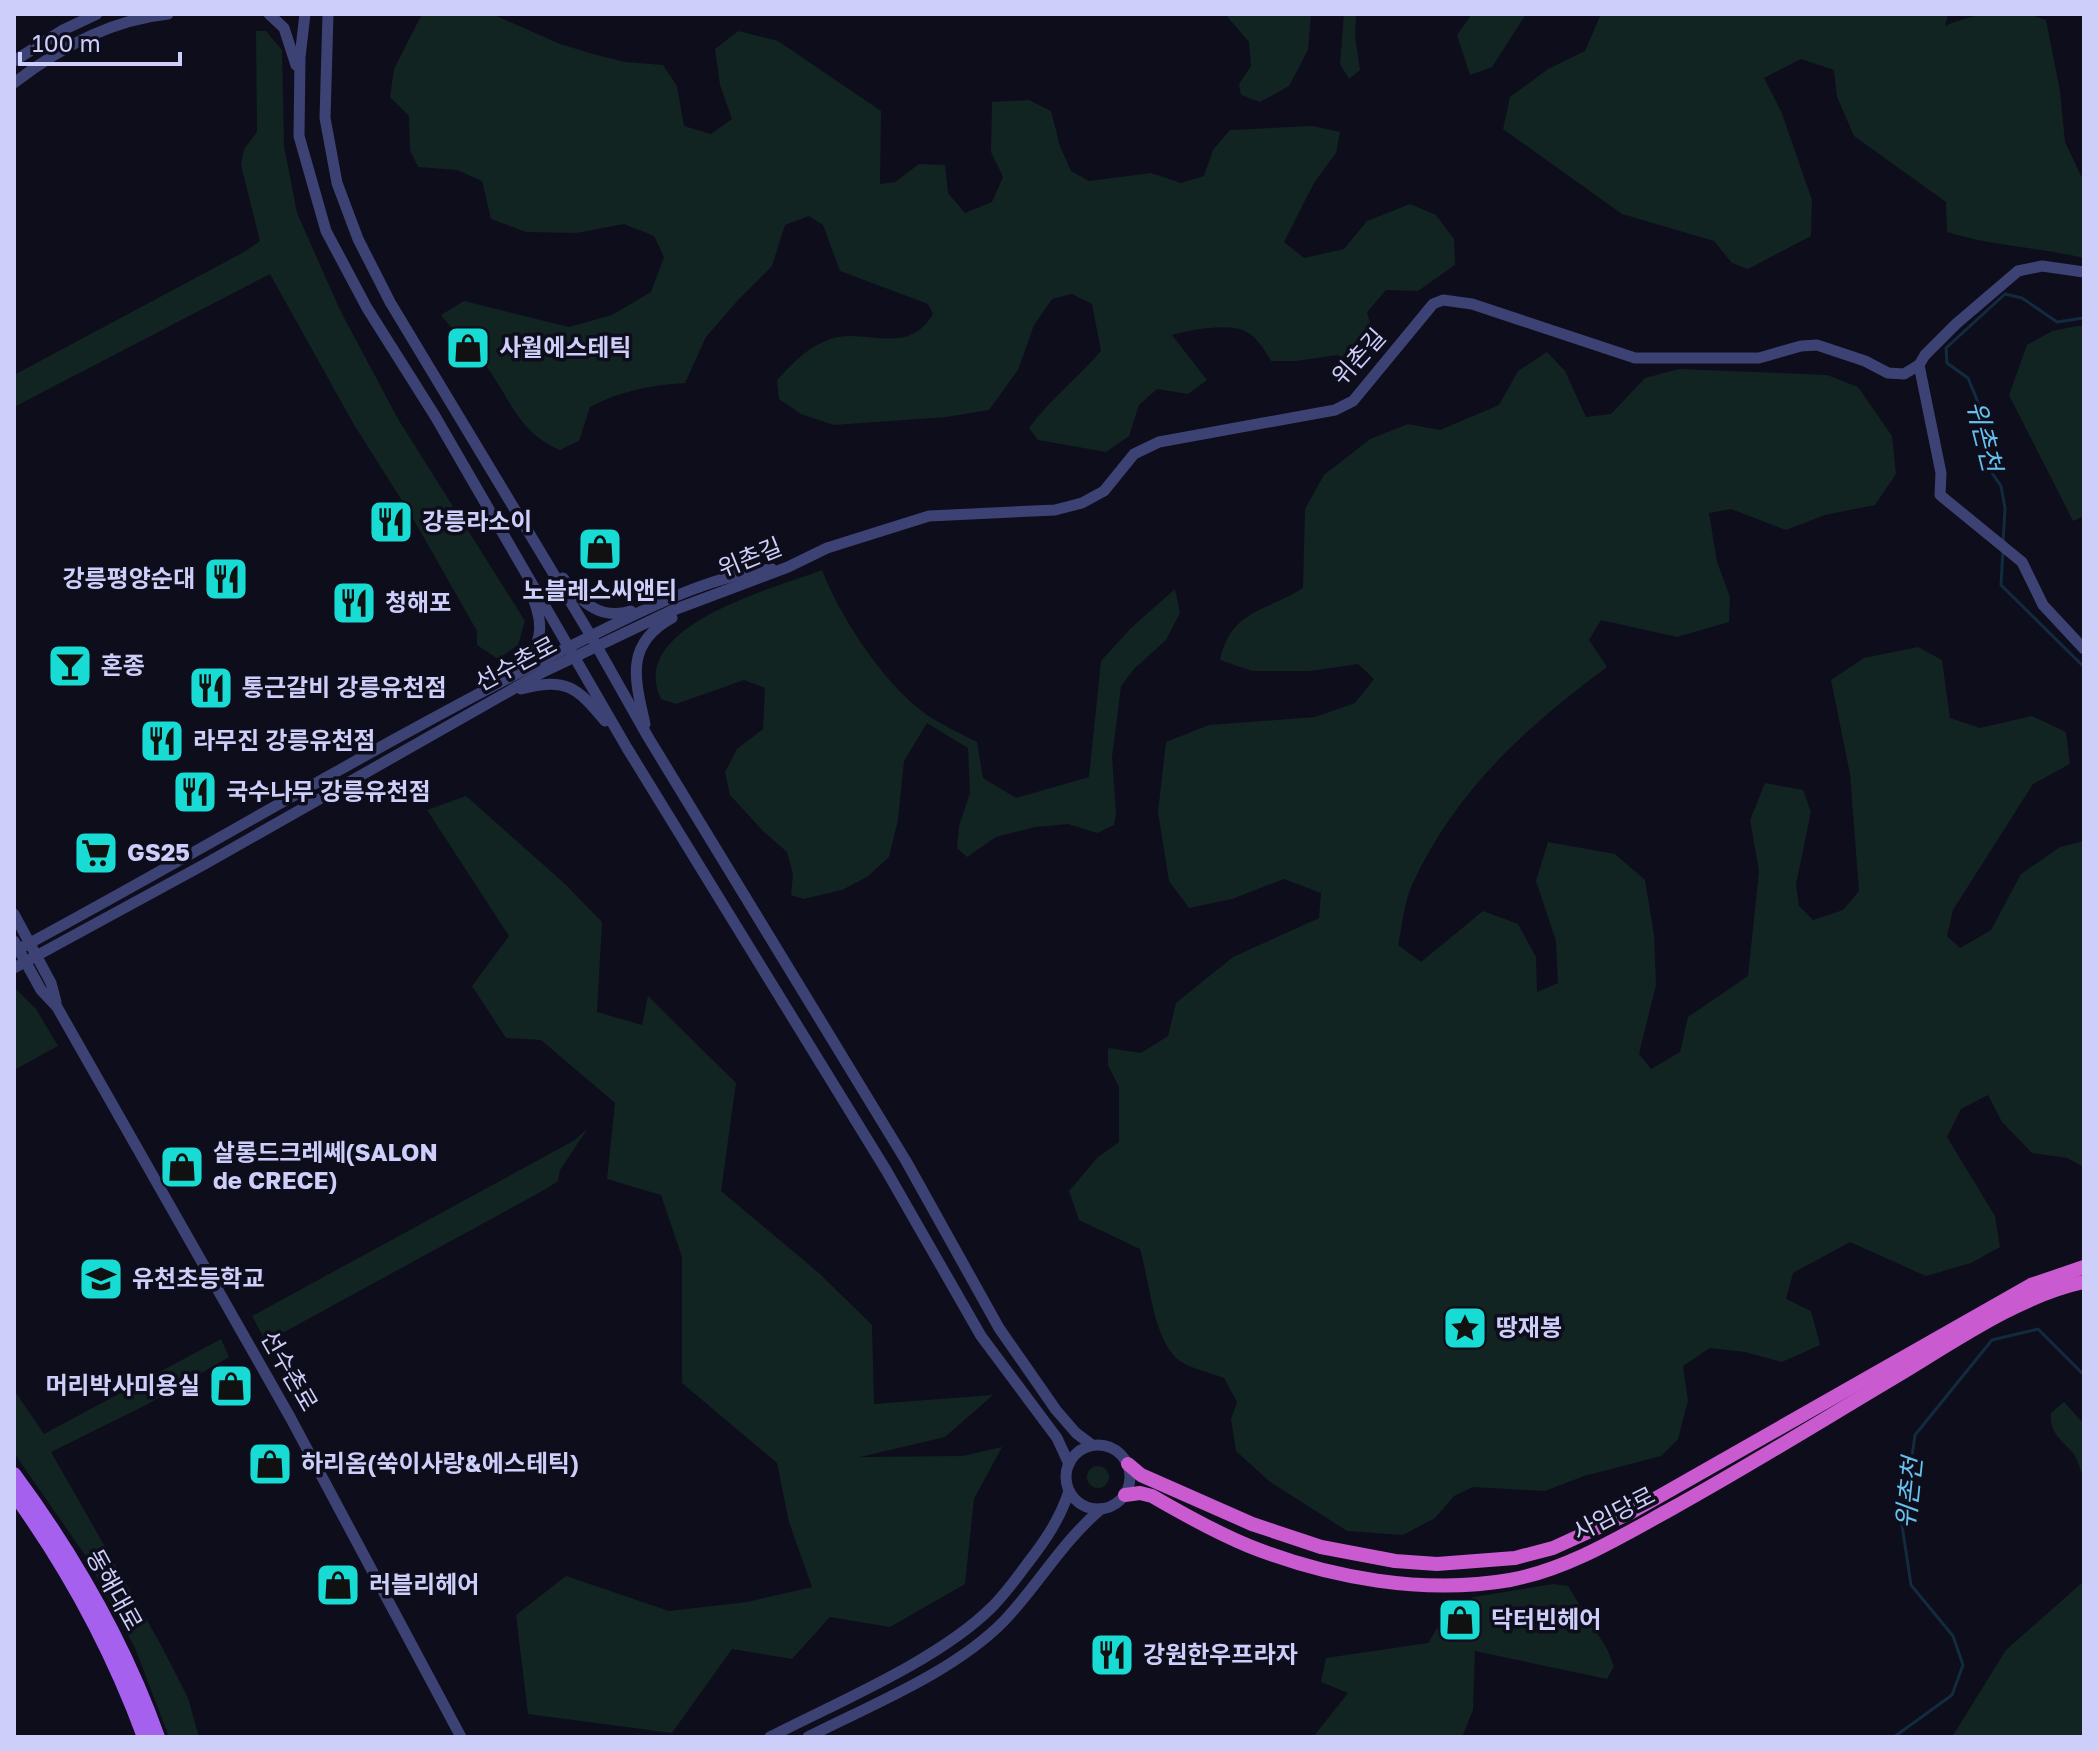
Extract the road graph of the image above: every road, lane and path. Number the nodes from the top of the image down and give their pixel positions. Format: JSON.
{"nodes":[{"id":1,"x":97,"y":14,"type":"edge"},
{"id":2,"x":165,"y":14,"type":"edge"},
{"id":3,"x":269,"y":14,"type":"edge"},
{"id":4,"x":305,"y":14,"type":"edge"},
{"id":5,"x":328,"y":14,"type":"edge"},
{"id":6,"x":14,"y":61,"type":"edge"},
{"id":7,"x":300,"y":76,"type":"junction"},
{"id":8,"x":14,"y":83,"type":"edge"},
{"id":9,"x":2084,"y":272,"type":"edge"},
{"id":10,"x":1919,"y":365,"type":"junction"},
{"id":11,"x":541,"y":553,"type":"junction"},
{"id":12,"x":788,"y":567,"type":"junction"},
{"id":13,"x":521,"y":568,"type":"junction"},
{"id":14,"x":666,"y":600,"type":"junction"},
{"id":15,"x":702,"y":601,"type":"junction"},
{"id":16,"x":594,"y":641,"type":"junction"},
{"id":17,"x":2084,"y":649,"type":"edge"},
{"id":18,"x":571,"y":653,"type":"junction"},
{"id":19,"x":485,"y":689,"type":"junction"},
{"id":20,"x":505,"y":694,"type":"junction"},
{"id":21,"x":648,"y":737,"type":"junction"},
{"id":22,"x":627,"y":748,"type":"junction"},
{"id":23,"x":198,"y":851,"type":"junction"},
{"id":24,"x":205,"y":864,"type":"junction"},
{"id":25,"x":14,"y":914,"type":"edge"},
{"id":26,"x":19,"y":946,"type":"edge"},
{"id":27,"x":31,"y":959,"type":"junction"},
{"id":28,"x":14,"y":968,"type":"edge"},
{"id":29,"x":2084,"y":1267,"type":"edge"},
{"id":30,"x":2084,"y":1282,"type":"edge"},
{"id":31,"x":1092,"y":1445,"type":"junction"},
{"id":32,"x":1069,"y":1464,"type":"junction"},
{"id":33,"x":1128,"y":1464,"type":"junction"},
{"id":34,"x":14,"y":1474,"type":"edge"},
{"id":35,"x":1069,"y":1491,"type":"junction"},
{"id":36,"x":14,"y":1494,"type":"edge"},
{"id":37,"x":1125,"y":1495,"type":"junction"},
{"id":38,"x":1101,"y":1509,"type":"junction"},
{"id":39,"x":144,"y":1737,"type":"edge"},
{"id":40,"x":158,"y":1737,"type":"edge"},
{"id":41,"x":461,"y":1737,"type":"edge"},
{"id":42,"x":770,"y":1737,"type":"edge"},
{"id":43,"x":808,"y":1737,"type":"edge"}],
"edges":[{"from":1,"to":6,"type":"street"},
{"from":2,"to":8,"type":"street"},
{"from":3,"to":7,"type":"street"},
{"from":4,"to":7,"type":"street"},
{"from":5,"to":11,"type":"street"},
{"from":7,"to":13,"type":"street"},
{"from":9,"to":10,"type":"street"},
{"from":10,"to":12,"type":"street","name":"위촌길"},
{"from":10,"to":17,"type":"street"},
{"from":11,"to":14,"type":"street"},
{"from":11,"to":16,"type":"street"},
{"from":12,"to":14,"type":"street"},
{"from":12,"to":15,"type":"street","name":"위촌길"},
{"from":13,"to":18,"type":"street"},
{"from":13,"to":19,"type":"street"},
{"from":14,"to":16,"type":"street"},
{"from":15,"to":16,"type":"street","name":"위촌길"},
{"from":15,"to":21,"type":"street"},
{"from":16,"to":18,"type":"street","name":"선수촌로"},
{"from":16,"to":21,"type":"street"},
{"from":18,"to":19,"type":"street","name":"선수촌로"},
{"from":18,"to":20,"type":"street","name":"선수촌로"},
{"from":18,"to":22,"type":"street"},
{"from":19,"to":23,"type":"street","name":"선수촌로"},
{"from":20,"to":22,"type":"street"},
{"from":20,"to":24,"type":"street","name":"선수촌로"},
{"from":21,"to":31,"type":"street"},
{"from":22,"to":32,"type":"street"},
{"from":23,"to":24,"type":"street"},
{"from":23,"to":26,"type":"street","name":"선수촌로"},
{"from":24,"to":27,"type":"street","name":"선수촌로"},
{"from":25,"to":26,"type":"street"},
{"from":26,"to":27,"type":"street","name":"선수촌로"},
{"from":27,"to":28,"type":"street"},
{"from":27,"to":41,"type":"street","name":"선수촌로"},
{"from":29,"to":33,"type":"highway","name":"사임당로"},
{"from":30,"to":37,"type":"highway","name":"사임당로"},
{"from":31,"to":32,"type":"street"},
{"from":31,"to":33,"type":"street"},
{"from":32,"to":35,"type":"street"},
{"from":33,"to":37,"type":"street"},
{"from":34,"to":40,"type":"main road","name":"동해대로"},
{"from":35,"to":38,"type":"street"},
{"from":35,"to":42,"type":"street"},
{"from":36,"to":39,"type":"main road","name":"동해대로"},
{"from":37,"to":38,"type":"street"},
{"from":38,"to":43,"type":"street"}]}
